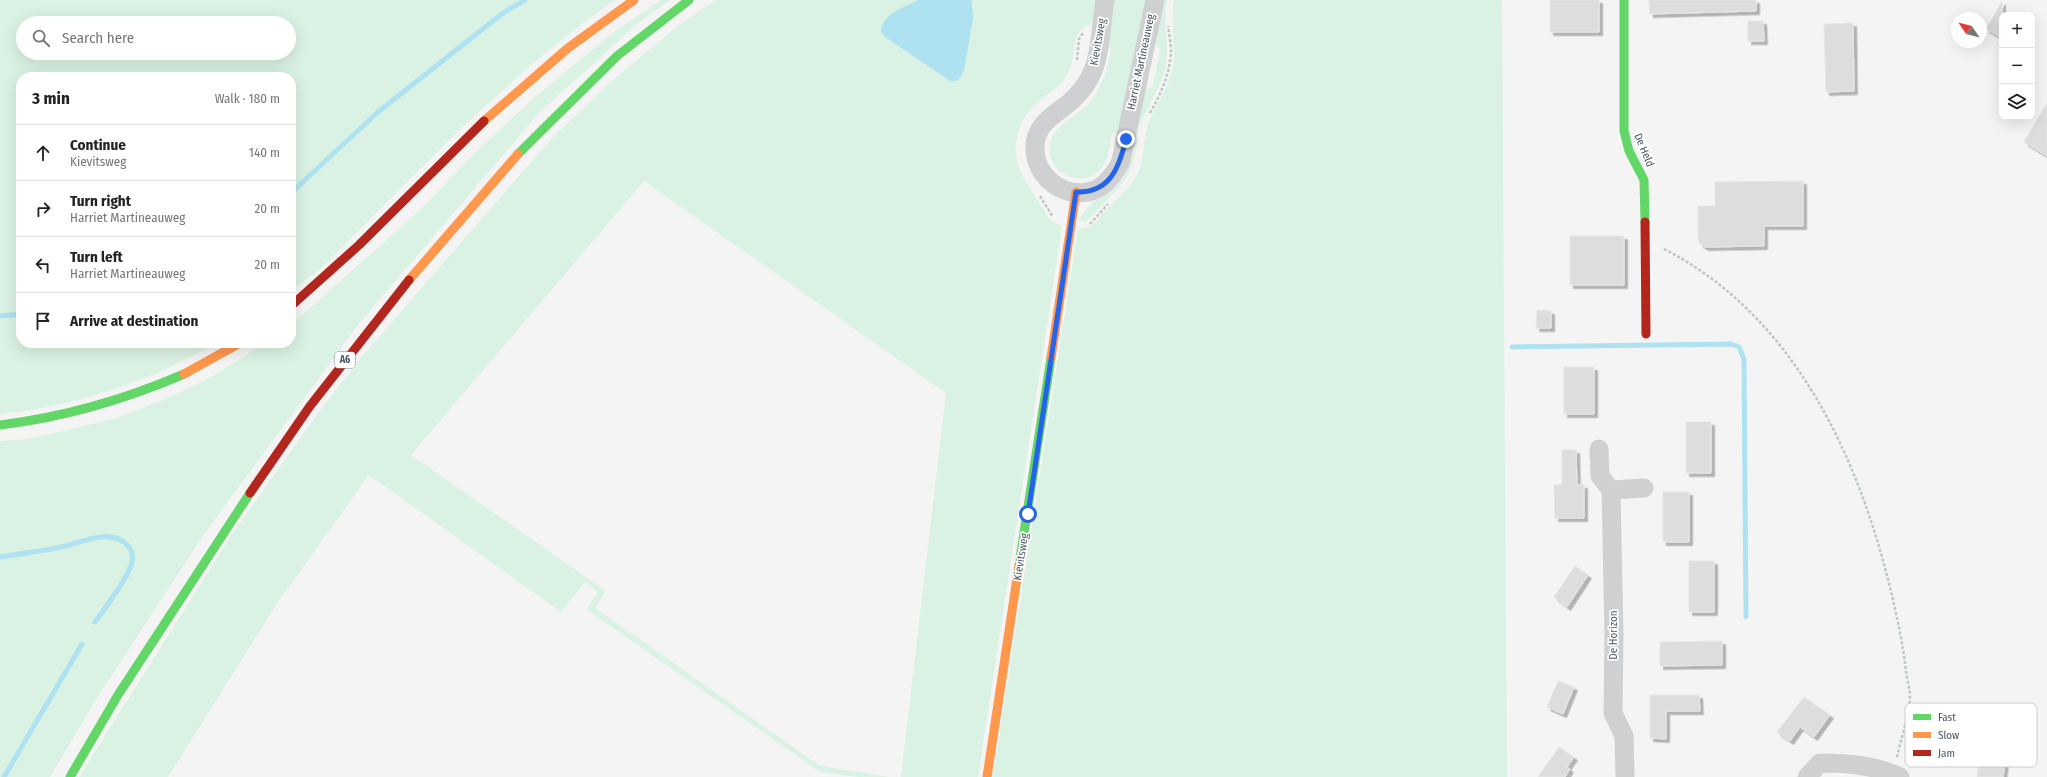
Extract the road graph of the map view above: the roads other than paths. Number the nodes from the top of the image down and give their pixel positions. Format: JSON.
{"nodes":[{"id":1,"x":634,"y":0,"type":"edge"},
{"id":2,"x":689,"y":0,"type":"edge"},
{"id":3,"x":1104,"y":0,"type":"edge"},
{"id":4,"x":1155,"y":0,"type":"edge"},
{"id":5,"x":1624,"y":0,"type":"edge"},
{"id":6,"x":1076,"y":192,"type":"junction"},
{"id":7,"x":296,"y":302,"type":"edge"},
{"id":8,"x":1646,"y":334,"type":"dead end"},
{"id":9,"x":230,"y":348,"type":"edge"},
{"id":10,"x":0,"y":425,"type":"edge"},
{"id":11,"x":1599,"y":449,"type":"dead end"},
{"id":12,"x":1644,"y":488,"type":"dead end"},
{"id":13,"x":1611,"y":490,"type":"junction"},
{"id":14,"x":1897,"y":775,"type":"edge"},
{"id":15,"x":70,"y":777,"type":"edge"},
{"id":16,"x":987,"y":777,"type":"edge"},
{"id":17,"x":1624,"y":777,"type":"edge"},
{"id":18,"x":1807,"y":777,"type":"edge"}],
"edges":[{"from":1,"to":7,"type":"main road"},
{"from":2,"to":15,"type":"main road","number":"A6"},
{"from":3,"to":6,"type":"street","name":"Kievitsweg"},
{"from":4,"to":6,"type":"street","name":"Harriet Martineauweg"},
{"from":5,"to":8,"type":"main road","name":"De Held"},
{"from":6,"to":16,"type":"main road","name":"Kievitsweg"},
{"from":9,"to":10,"type":"main road"},
{"from":11,"to":13,"type":"street"},
{"from":12,"to":13,"type":"street"},
{"from":13,"to":17,"type":"street","name":"De Horizon"},
{"from":14,"to":18,"type":"street"}]}
